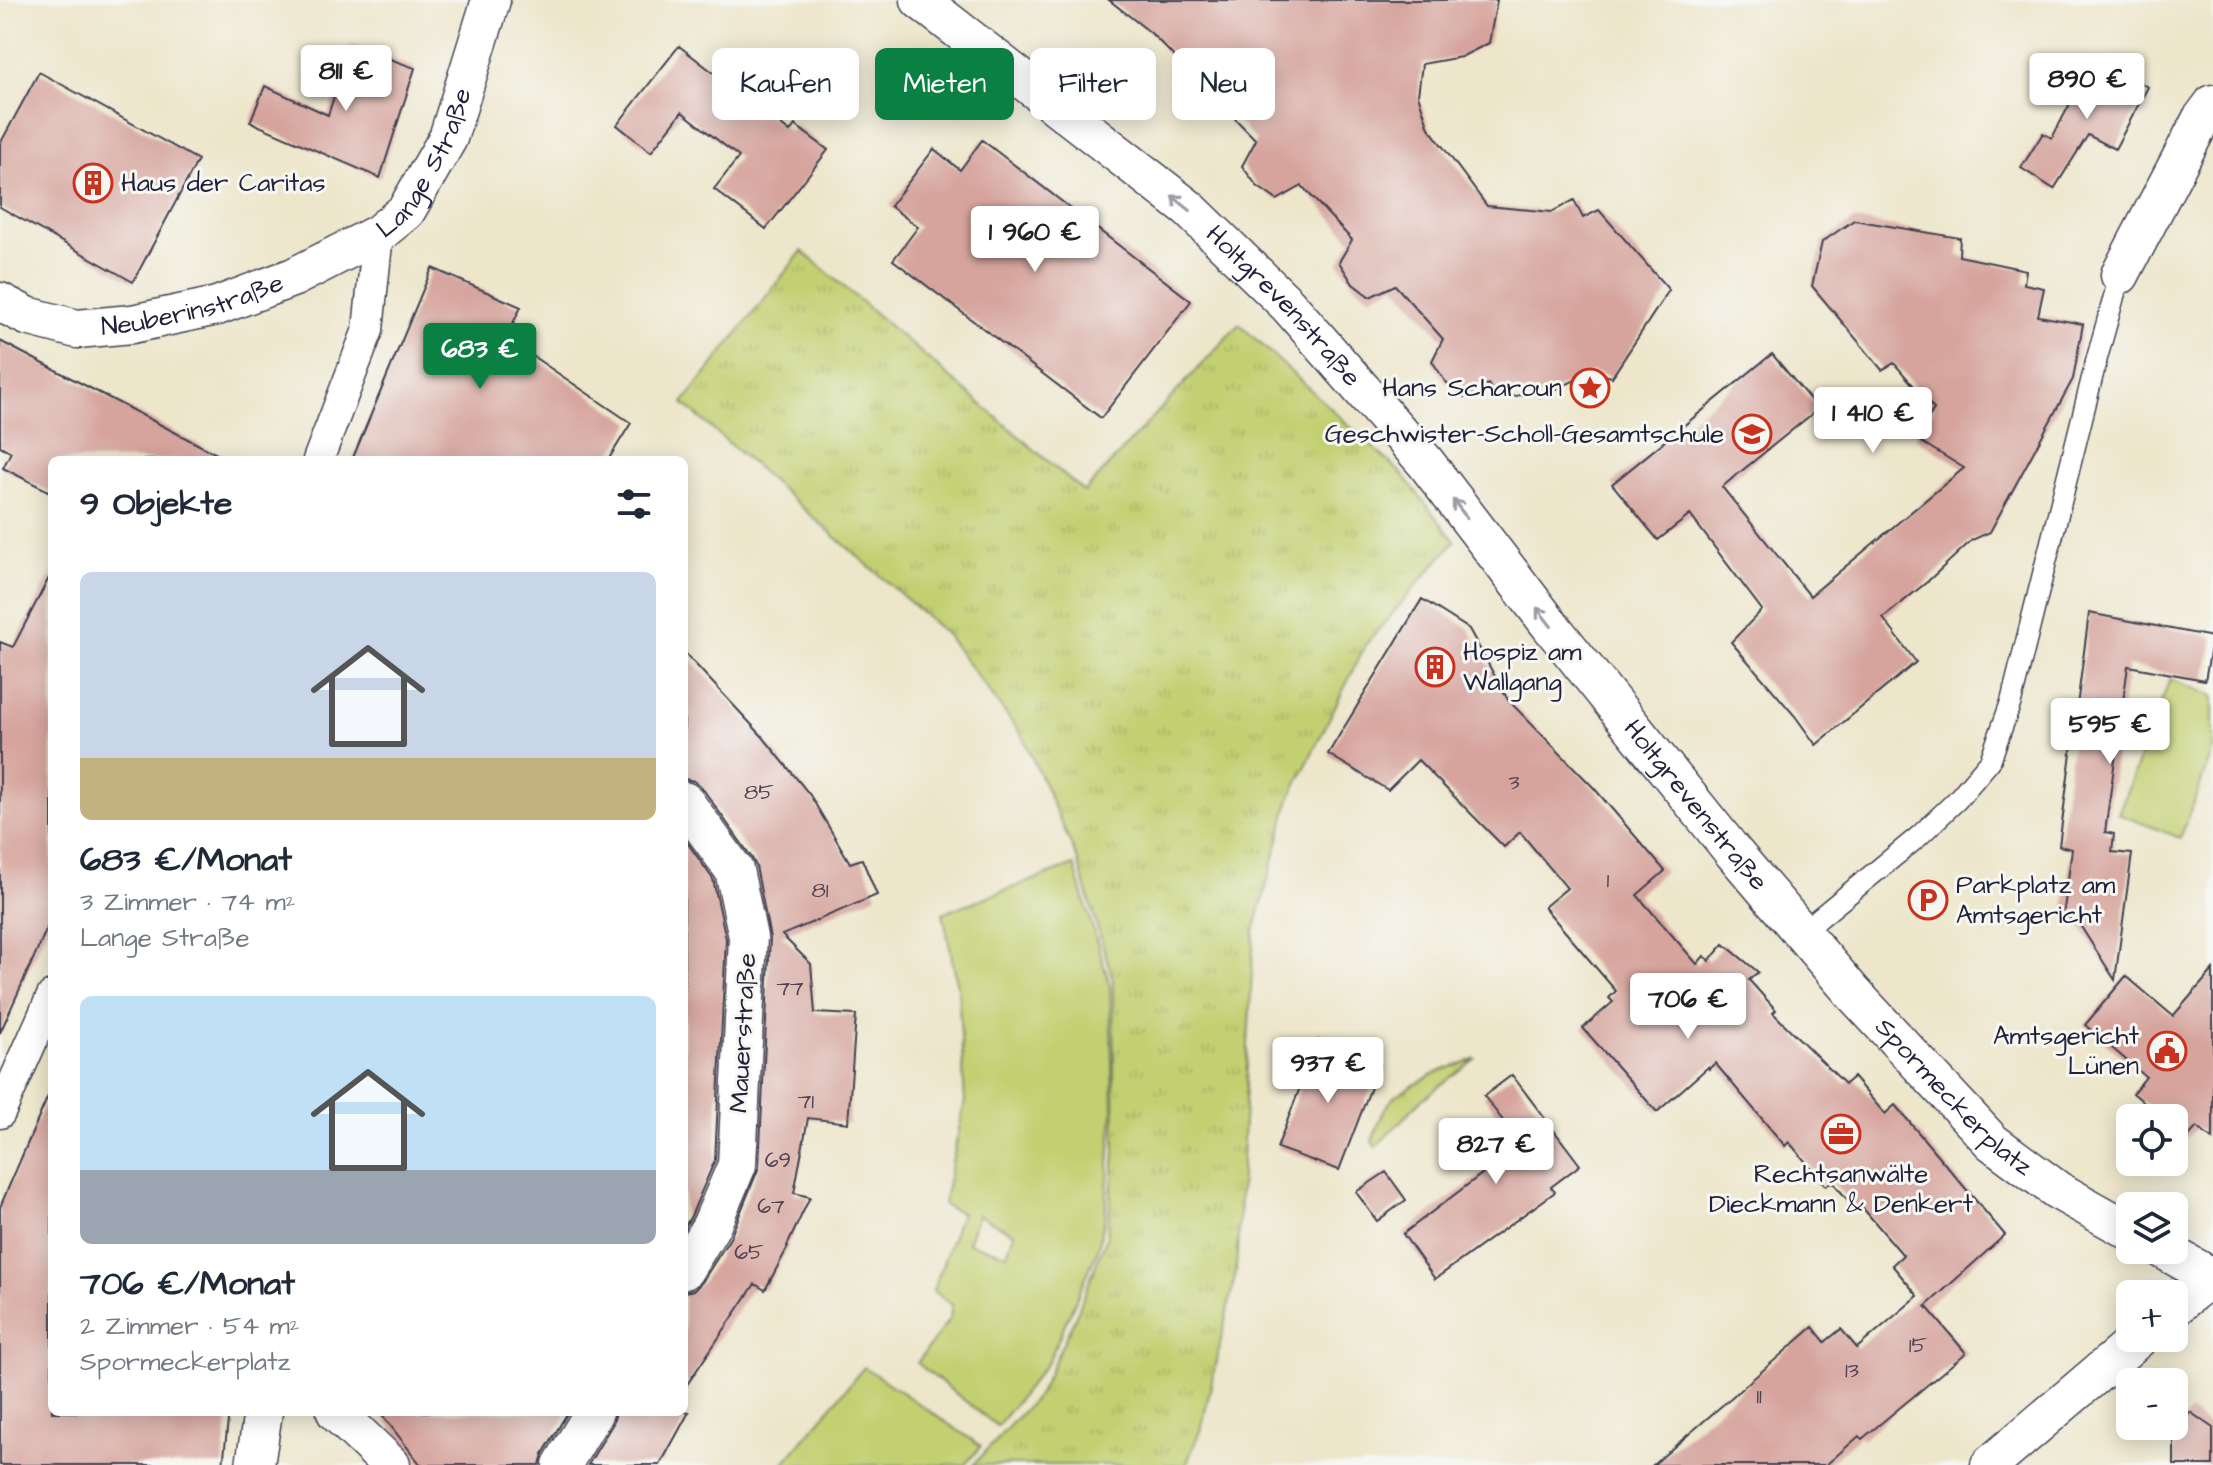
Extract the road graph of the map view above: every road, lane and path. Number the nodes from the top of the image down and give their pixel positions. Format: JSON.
{"nodes":[{"id":1,"x":491,"y":0,"type":"edge"},
{"id":2,"x":920,"y":0,"type":"edge"},
{"id":3,"x":2213,"y":104,"type":"edge"},
{"id":4,"x":378,"y":234,"type":"junction"},
{"id":5,"x":2120,"y":275,"type":"joint"},
{"id":6,"x":0,"y":302,"type":"edge"},
{"id":7,"x":320,"y":456,"type":"edge"},
{"id":8,"x":688,"y":807,"type":"edge"},
{"id":9,"x":1801,"y":933,"type":"junction"},
{"id":10,"x":48,"y":1005,"type":"edge"},
{"id":11,"x":0,"y":1113,"type":"edge"},
{"id":12,"x":2116,"y":1223,"type":"edge"},
{"id":13,"x":688,"y":1263,"type":"edge"},
{"id":14,"x":2188,"y":1263,"type":"edge"},
{"id":15,"x":2212,"y":1276,"type":"edge"},
{"id":16,"x":2188,"y":1296,"type":"edge"},
{"id":17,"x":2123,"y":1352,"type":"edge"},
{"id":18,"x":262,"y":1416,"type":"edge"},
{"id":19,"x":340,"y":1416,"type":"edge"},
{"id":20,"x":592,"y":1416,"type":"edge"},
{"id":21,"x":255,"y":1465,"type":"edge"},
{"id":22,"x":391,"y":1465,"type":"edge"},
{"id":23,"x":562,"y":1465,"type":"edge"},
{"id":24,"x":1990,"y":1465,"type":"edge"}],
"edges":[{"from":1,"to":4,"type":"street","name":"Lange Straße"},
{"from":9,"to":2,"type":"street","name":"Holtgrevenstraße","one_way":true},
{"from":3,"to":5,"type":"street"},
{"from":4,"to":6,"type":"street","name":"Neuberinstraße"},
{"from":4,"to":7,"type":"street","name":"Lange Straße"},
{"from":5,"to":9,"type":"lane"},
{"from":8,"to":13,"type":"street","name":"Mauerstraße"},
{"from":9,"to":12,"type":"street","name":"Spormeckerplatz"},
{"from":10,"to":11,"type":"street"},
{"from":14,"to":15,"type":"street"},
{"from":15,"to":16,"type":"street"},
{"from":17,"to":24,"type":"street"},
{"from":18,"to":21,"type":"street"},
{"from":19,"to":22,"type":"street"},
{"from":20,"to":23,"type":"street"}]}
